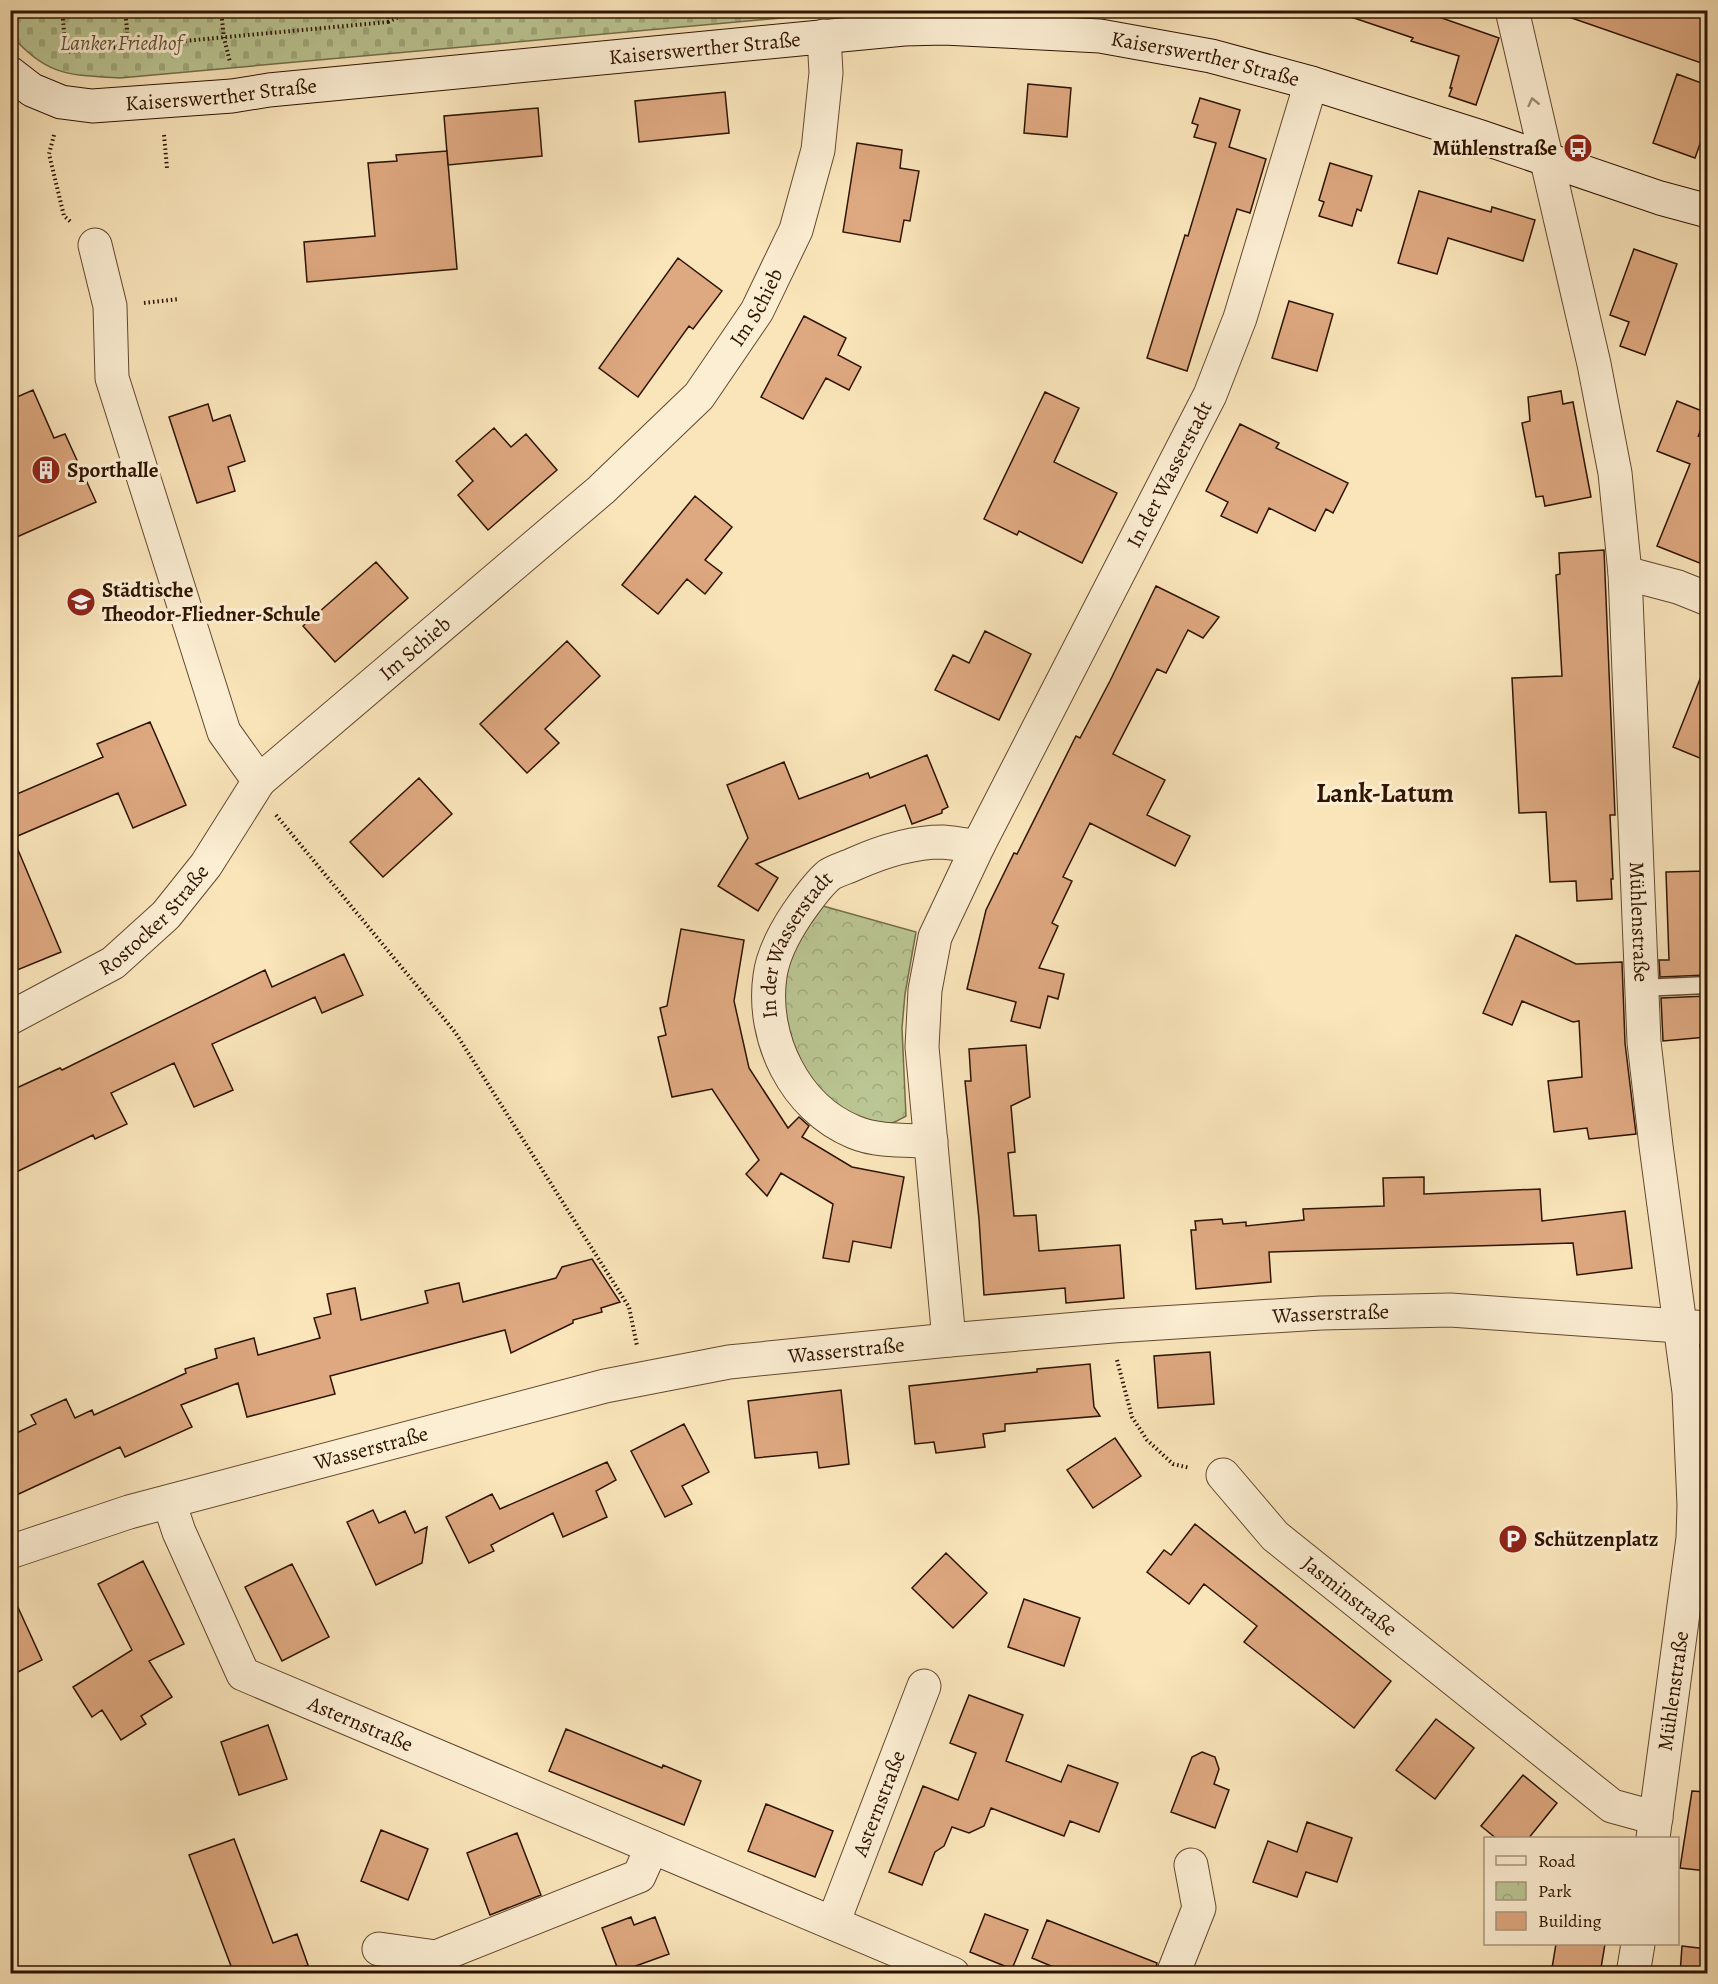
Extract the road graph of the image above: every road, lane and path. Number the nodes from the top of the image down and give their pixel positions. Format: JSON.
{"nodes":[{"id":1,"x":62,"y":10,"type":"edge"},
{"id":2,"x":125,"y":10,"type":"edge"},
{"id":3,"x":221,"y":10,"type":"edge"},
{"id":4,"x":387,"y":10,"type":"edge"},
{"id":5,"x":413,"y":10,"type":"edge"},
{"id":6,"x":488,"y":10,"type":"edge"},
{"id":7,"x":509,"y":10,"type":"edge"},
{"id":8,"x":1512,"y":10,"type":"edge"},
{"id":9,"x":903,"y":20,"type":"edge"},
{"id":10,"x":388,"y":22,"type":"junction"},
{"id":11,"x":824,"y":36,"type":"junction"},
{"id":12,"x":224,"y":38,"type":"junction"},
{"id":13,"x":129,"y":46,"type":"junction"},
{"id":14,"x":10,"y":73,"type":"edge"},
{"id":15,"x":1311,"y":83,"type":"junction"},
{"id":16,"x":232,"y":96,"type":"junction"},
{"id":17,"x":61,"y":102,"type":"junction"},
{"id":18,"x":1546,"y":159,"type":"junction"},
{"id":19,"x":1707,"y":211,"type":"edge"},
{"id":20,"x":95,"y":245,"type":"joint"},
{"id":21,"x":1625,"y":573,"type":"junction"},
{"id":22,"x":1707,"y":599,"type":"edge"},
{"id":23,"x":254,"y":788,"type":"junction"},
{"id":24,"x":978,"y":846,"type":"junction"},
{"id":25,"x":1707,"y":985,"type":"edge"},
{"id":26,"x":1641,"y":988,"type":"junction"},
{"id":27,"x":10,"y":1018,"type":"edge"},
{"id":28,"x":931,"y":1141,"type":"junction"},
{"id":29,"x":1113,"y":1326,"type":"junction"},
{"id":30,"x":1693,"y":1326,"type":"edge"},
{"id":31,"x":949,"y":1340,"type":"junction"},
{"id":32,"x":644,"y":1378,"type":"junction"},
{"id":33,"x":1223,"y":1475,"type":"joint"},
{"id":34,"x":169,"y":1502,"type":"junction"},
{"id":35,"x":10,"y":1552,"type":"edge"},
{"id":36,"x":924,"y":1686,"type":"dead end"},
{"id":37,"x":1655,"y":1828,"type":"edge"},
{"id":38,"x":652,"y":1847,"type":"junction"},
{"id":39,"x":1191,"y":1865,"type":"dead end"},
{"id":40,"x":833,"y":1923,"type":"junction"},
{"id":41,"x":1638,"y":1945,"type":"edge"},
{"id":42,"x":379,"y":1949,"type":"dead end"},
{"id":43,"x":953,"y":1974,"type":"edge"},
{"id":44,"x":1173,"y":1974,"type":"edge"},
{"id":45,"x":1633,"y":1974,"type":"edge"}],
"edges":[{"from":1,"to":13,"type":"path"},
{"from":2,"to":13,"type":"path"},
{"from":3,"to":12,"type":"path"},
{"from":4,"to":10,"type":"path"},
{"from":5,"to":10,"type":"path"},
{"from":6,"to":7,"type":"path"},
{"from":18,"to":8,"type":"street","name":"Mühlenstraße","one_way":true},
{"from":9,"to":11,"type":"street","name":"Kaiserswerther Straße"},
{"from":9,"to":15,"type":"street","name":"Kaiserswerther Straße"},
{"from":10,"to":12,"type":"path"},
{"from":11,"to":16,"type":"street","name":"Kaiserswerther Straße"},
{"from":11,"to":23,"type":"street","name":"Im Schieb"},
{"from":12,"to":13,"type":"path"},
{"from":12,"to":16,"type":"path"},
{"from":14,"to":17,"type":"street","name":"Kaiserswerther Straße"},
{"from":15,"to":18,"type":"street","name":"Kaiserswerther Straße"},
{"from":15,"to":24,"type":"street","name":"In der Wasserstadt"},
{"from":16,"to":17,"type":"street","name":"Kaiserswerther Straße"},
{"from":17,"to":20,"type":"path"},
{"from":18,"to":19,"type":"street","name":"Kaiserswerther Straße"},
{"from":18,"to":21,"type":"street","name":"Mühlenstraße"},
{"from":20,"to":23,"type":"street"},
{"from":21,"to":22,"type":"street"},
{"from":21,"to":26,"type":"street","name":"Mühlenstraße"},
{"from":23,"to":27,"type":"street","name":"Rostocker Straße"},
{"from":23,"to":32,"type":"path"},
{"from":24,"to":28,"type":"street","name":"In der Wasserstadt"},
{"from":24,"to":28,"type":"street","name":"In der Wasserstadt"},
{"from":25,"to":26,"type":"lane"},
{"from":26,"to":30,"type":"street","name":"Mühlenstraße"},
{"from":28,"to":31,"type":"street","name":"In der Wasserstadt"},
{"from":29,"to":30,"type":"street","name":"Wasserstraße"},
{"from":29,"to":31,"type":"street","name":"Wasserstraße"},
{"from":29,"to":33,"type":"path"},
{"from":30,"to":37,"type":"street","name":"Mühlenstraße"},
{"from":31,"to":32,"type":"street","name":"Wasserstraße"},
{"from":32,"to":34,"type":"street","name":"Wasserstraße"},
{"from":33,"to":37,"type":"street","name":"Jasminstraße"},
{"from":34,"to":35,"type":"street","name":"Wasserstraße"},
{"from":34,"to":38,"type":"street","name":"Asternstraße"},
{"from":36,"to":40,"type":"street","name":"Asternstraße"},
{"from":38,"to":40,"type":"street","name":"Asternstraße"},
{"from":38,"to":42,"type":"street"},
{"from":39,"to":44,"type":"street"},
{"from":40,"to":43,"type":"street","name":"Asternstraße"},
{"from":41,"to":45,"type":"street"}]}
